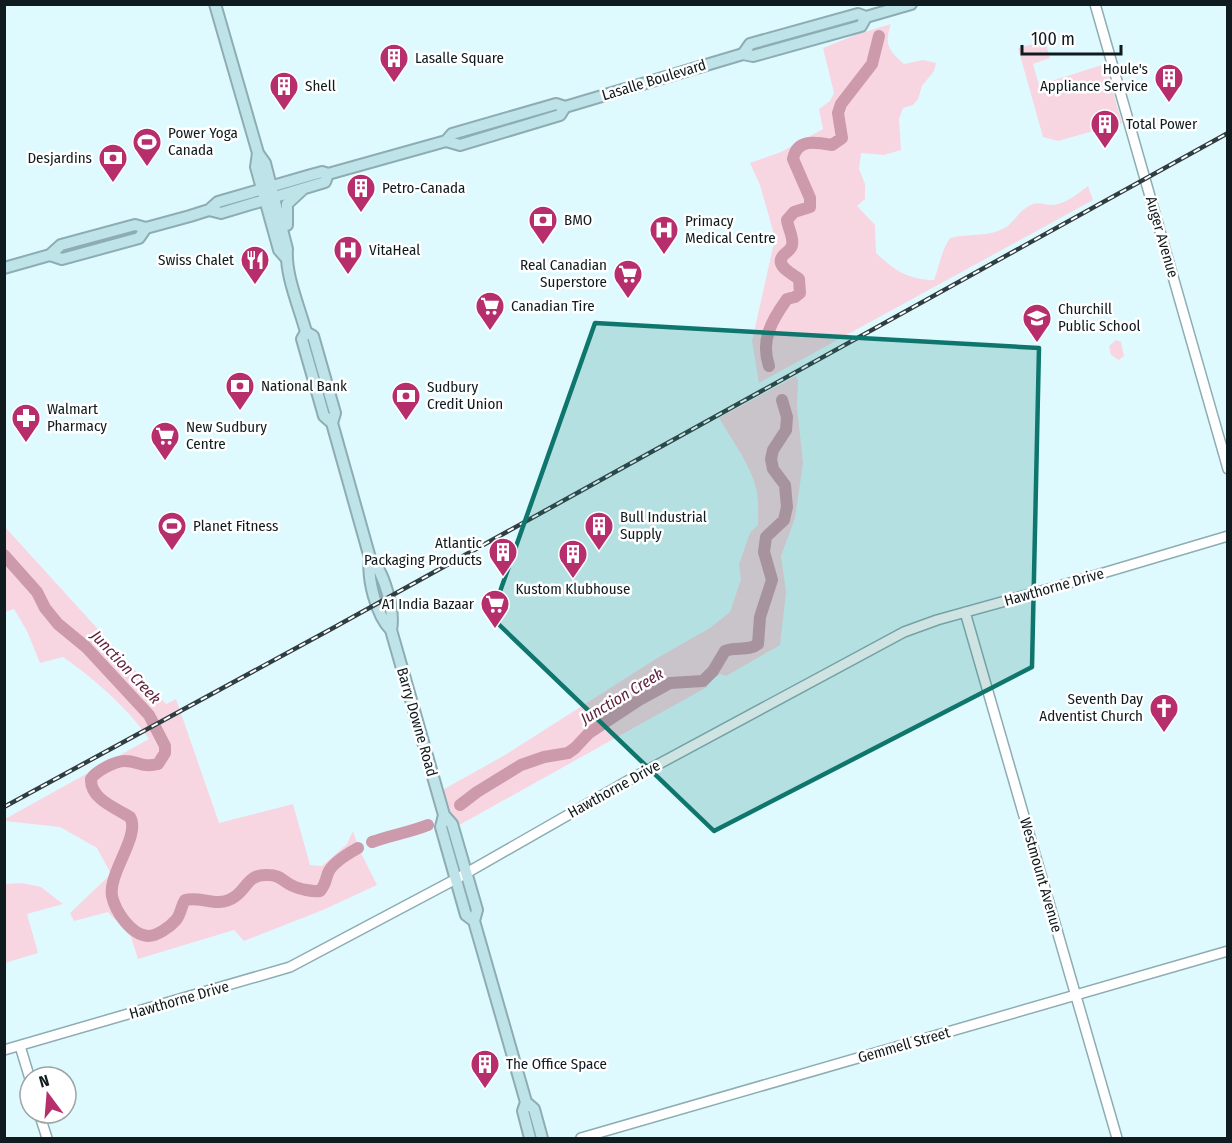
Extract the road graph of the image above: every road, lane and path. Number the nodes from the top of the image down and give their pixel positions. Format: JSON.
{"nodes":[{"id":1,"x":215,"y":4,"type":"edge"},
{"id":2,"x":910,"y":4,"type":"edge"},
{"id":3,"x":1095,"y":4,"type":"edge"},
{"id":4,"x":328,"y":174,"type":"junction"},
{"id":5,"x":304,"y":188,"type":"junction"},
{"id":6,"x":268,"y":193,"type":"junction"},
{"id":7,"x":238,"y":208,"type":"junction"},
{"id":8,"x":209,"y":210,"type":"junction"},
{"id":9,"x":270,"y":218,"type":"junction"},
{"id":10,"x":286,"y":243,"type":"junction"},
{"id":11,"x":286,"y":258,"type":"junction"},
{"id":12,"x":4,"y":268,"type":"edge"},
{"id":13,"x":1227,"y":469,"type":"edge"},
{"id":14,"x":1227,"y":536,"type":"edge"},
{"id":15,"x":965,"y":612,"type":"junction"},
{"id":16,"x":444,"y":815,"type":"junction"},
{"id":17,"x":466,"y":872,"type":"junction"},
{"id":18,"x":456,"y":879,"type":"junction"},
{"id":19,"x":474,"y":921,"type":"junction"},
{"id":20,"x":1227,"y":951,"type":"edge"},
{"id":21,"x":1076,"y":995,"type":"junction"},
{"id":22,"x":21,"y":1046,"type":"junction"},
{"id":23,"x":4,"y":1050,"type":"edge"},
{"id":24,"x":26,"y":1065,"type":"edge"},
{"id":25,"x":526,"y":1102,"type":"junction"},
{"id":26,"x":530,"y":1138,"type":"edge"},
{"id":27,"x":542,"y":1138,"type":"edge"},
{"id":28,"x":581,"y":1138,"type":"edge"},
{"id":29,"x":1117,"y":1138,"type":"edge"}],
"edges":[{"from":1,"to":6,"type":"main road","name":"Barry Downe Road"},
{"from":2,"to":4,"type":"main road","name":"Lasalle Boulevard"},
{"from":3,"to":13,"type":"street","name":"Auger Avenue"},
{"from":4,"to":5,"type":"main road","name":"Lasalle Boulevard"},
{"from":4,"to":6,"type":"main road","name":"Lasalle Boulevard"},
{"from":5,"to":6,"type":"main road","name":"Lasalle Boulevard"},
{"from":5,"to":10,"type":"main road"},
{"from":6,"to":7,"type":"main road","name":"Lasalle Boulevard"},
{"from":6,"to":8,"type":"main road","name":"Lasalle Boulevard"},
{"from":6,"to":9,"type":"main road","name":"Barry Downe Road"},
{"from":6,"to":10,"type":"main road","name":"Barry Downe Road"},
{"from":7,"to":8,"type":"main road","name":"Lasalle Boulevard"},
{"from":7,"to":9,"type":"main road"},
{"from":8,"to":12,"type":"main road","name":"Lasalle Boulevard"},
{"from":9,"to":11,"type":"main road","name":"Barry Downe Road"},
{"from":10,"to":11,"type":"main road","name":"Barry Downe Road"},
{"from":11,"to":16,"type":"main road","name":"Barry Downe Road"},
{"from":14,"to":15,"type":"street","name":"Hawthorne Drive"},
{"from":15,"to":17,"type":"street","name":"Hawthorne Drive"},
{"from":15,"to":21,"type":"street","name":"Westmount Avenue"},
{"from":16,"to":17,"type":"main road","name":"Barry Downe Road"},
{"from":16,"to":18,"type":"main road","name":"Barry Downe Road"},
{"from":17,"to":18,"type":"street","name":"Hawthorne Drive"},
{"from":17,"to":19,"type":"main road","name":"Barry Downe Road"},
{"from":18,"to":19,"type":"main road","name":"Barry Downe Road"},
{"from":18,"to":22,"type":"street","name":"Hawthorne Drive"},
{"from":19,"to":25,"type":"main road","name":"Barry Downe Road"},
{"from":20,"to":21,"type":"street","name":"Gemmell Street"},
{"from":21,"to":28,"type":"street","name":"Gemmell Street"},
{"from":21,"to":29,"type":"street","name":"Westmount Avenue"},
{"from":22,"to":23,"type":"street","name":"Hawthorne Drive"},
{"from":22,"to":24,"type":"street"},
{"from":25,"to":26,"type":"main road","name":"Barry Downe Road"},
{"from":25,"to":27,"type":"main road","name":"Barry Downe Road"}]}
